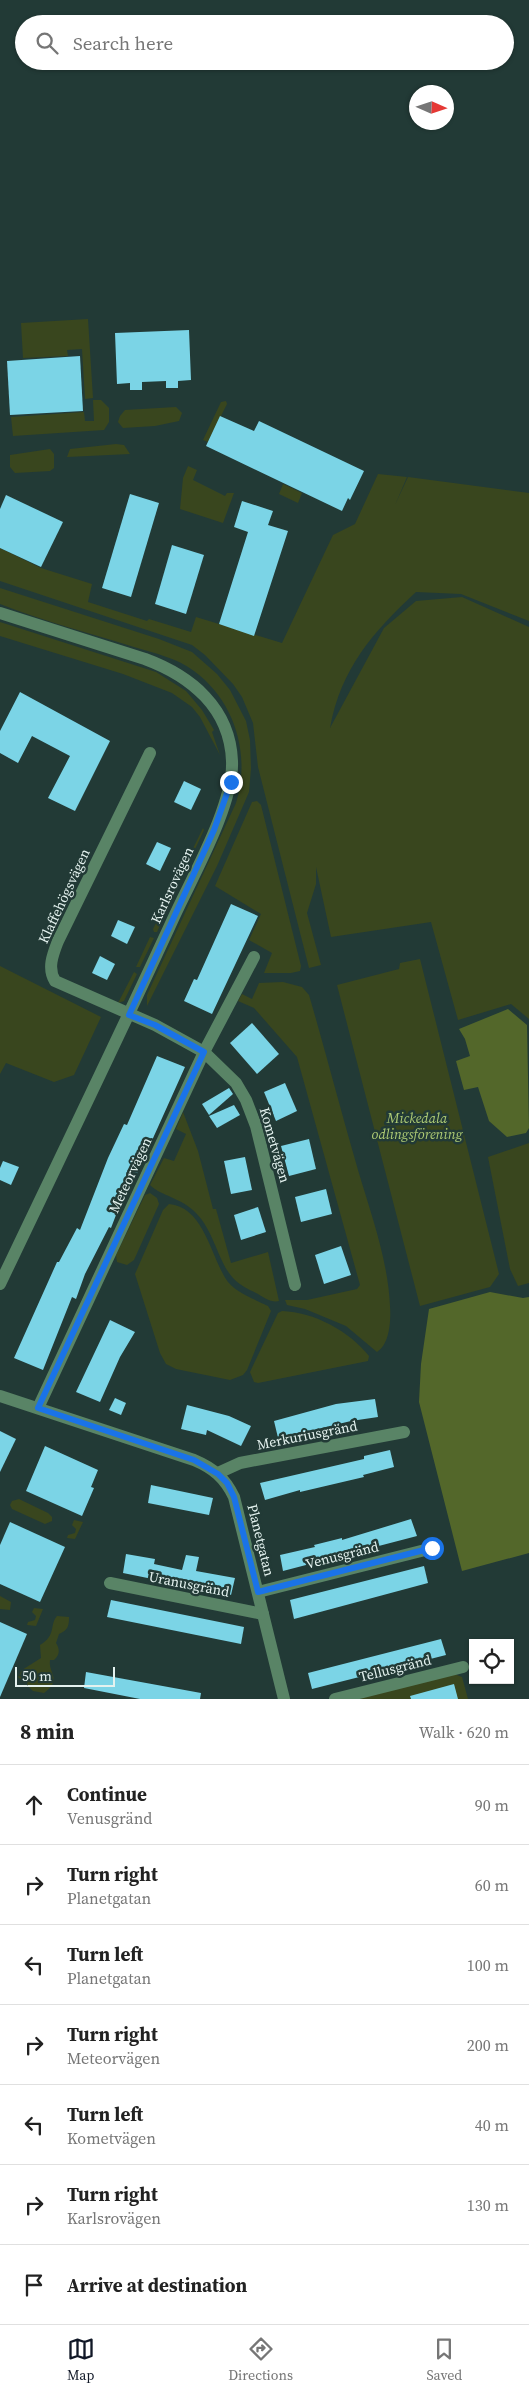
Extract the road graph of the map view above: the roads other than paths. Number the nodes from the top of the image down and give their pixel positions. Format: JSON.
{"nodes":[{"id":1,"x":0,"y":613,"type":"edge"},
{"id":2,"x":150,"y":753,"type":"dead end"},
{"id":3,"x":254,"y":957,"type":"dead end"},
{"id":4,"x":129,"y":1015,"type":"junction"},
{"id":5,"x":204,"y":1052,"type":"junction"},
{"id":6,"x":0,"y":1284,"type":"edge"},
{"id":7,"x":296,"y":1285,"type":"dead end"},
{"id":8,"x":0,"y":1396,"type":"edge"},
{"id":9,"x":38,"y":1408,"type":"junction"},
{"id":10,"x":404,"y":1432,"type":"dead end"},
{"id":11,"x":218,"y":1474,"type":"junction"},
{"id":12,"x":432,"y":1548,"type":"dead end"},
{"id":13,"x":110,"y":1583,"type":"dead end"},
{"id":14,"x":258,"y":1592,"type":"junction"},
{"id":15,"x":263,"y":1614,"type":"junction"},
{"id":16,"x":463,"y":1667,"type":"dead end"},
{"id":17,"x":284,"y":1699,"type":"edge"},
{"id":18,"x":335,"y":1699,"type":"edge"}],
"edges":[{"from":1,"to":4,"type":"street","name":"Karlsrovägen"},
{"from":2,"to":4,"type":"street","name":"Klaffehögsvägen"},
{"from":3,"to":5,"type":"street","name":"Meteorvägen"},
{"from":4,"to":5,"type":"street","name":"Kometvägen"},
{"from":4,"to":6,"type":"street","name":"Karlsrovägen"},
{"from":5,"to":7,"type":"street","name":"Kometvägen"},
{"from":5,"to":9,"type":"street","name":"Meteorvägen"},
{"from":8,"to":9,"type":"street","name":"Planetgatan"},
{"from":9,"to":11,"type":"street","name":"Planetgatan"},
{"from":10,"to":11,"type":"street","name":"Merkuriusgränd"},
{"from":11,"to":14,"type":"street","name":"Planetgatan"},
{"from":12,"to":14,"type":"street","name":"Venusgränd"},
{"from":13,"to":15,"type":"street","name":"Uranusgränd"},
{"from":14,"to":15,"type":"street","name":"Planetgatan"},
{"from":15,"to":17,"type":"street","name":"Planetgatan"},
{"from":16,"to":18,"type":"street","name":"Tellusgränd"}]}
